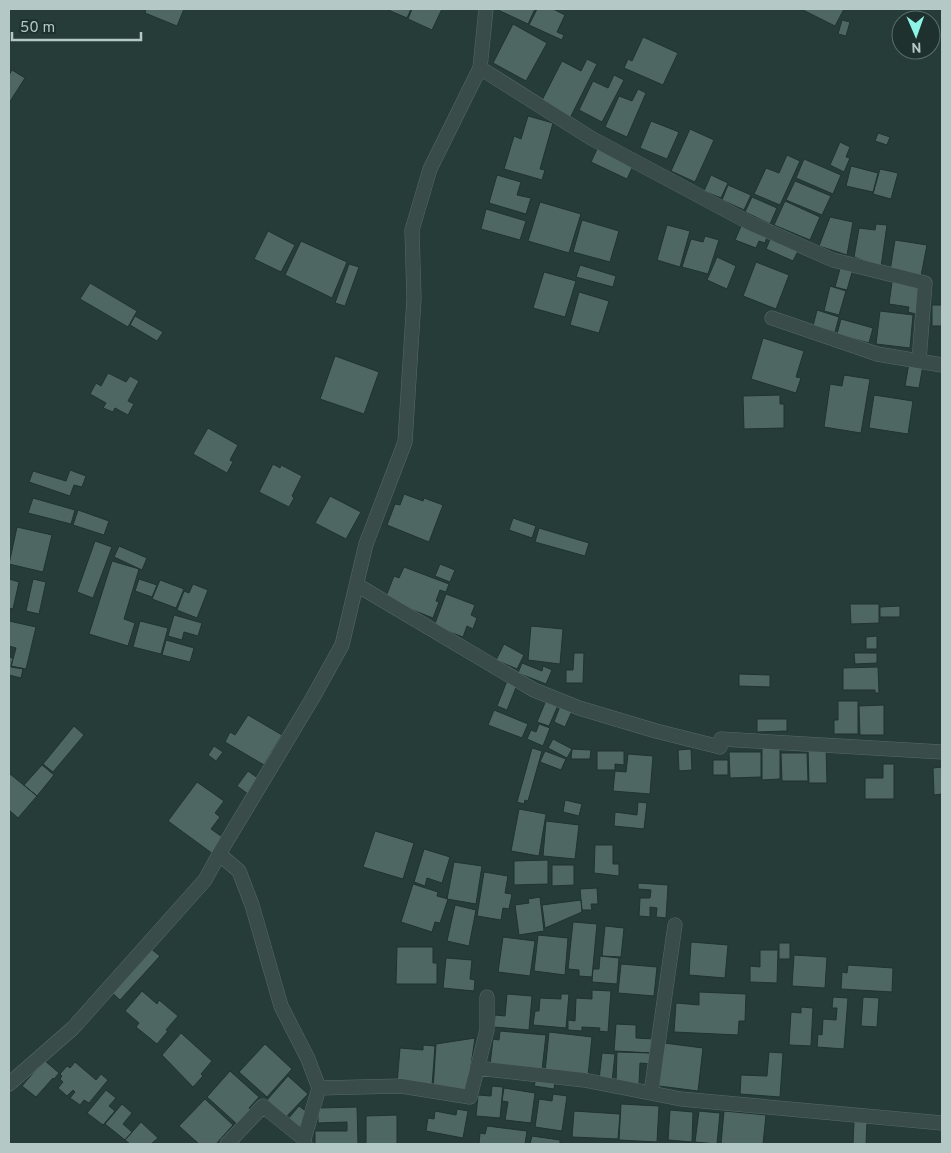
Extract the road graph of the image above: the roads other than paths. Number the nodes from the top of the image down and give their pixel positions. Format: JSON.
{"nodes":[{"id":1,"x":486,"y":9,"type":"edge"},
{"id":2,"x":480,"y":68,"type":"junction"},
{"id":3,"x":772,"y":318,"type":"dead end"},
{"id":4,"x":919,"y":361,"type":"junction"},
{"id":5,"x":942,"y":365,"type":"edge"},
{"id":6,"x":357,"y":585,"type":"junction"},
{"id":7,"x":942,"y":752,"type":"edge"},
{"id":8,"x":219,"y":854,"type":"junction"},
{"id":9,"x":674,"y":925,"type":"dead end"},
{"id":10,"x":487,"y":997,"type":"dead end"},
{"id":11,"x":477,"y":1068,"type":"junction"},
{"id":12,"x":9,"y":1084,"type":"edge"},
{"id":13,"x":320,"y":1088,"type":"junction"},
{"id":14,"x":651,"y":1093,"type":"junction"},
{"id":15,"x":942,"y":1123,"type":"edge"},
{"id":16,"x":304,"y":1142,"type":"edge"},
{"id":17,"x":227,"y":1144,"type":"edge"}],
"edges":[{"from":1,"to":2,"type":"street"},
{"from":2,"to":4,"type":"street"},
{"from":2,"to":6,"type":"street"},
{"from":3,"to":4,"type":"street"},
{"from":4,"to":5,"type":"street"},
{"from":6,"to":7,"type":"street"},
{"from":6,"to":8,"type":"street"},
{"from":8,"to":12,"type":"street"},
{"from":8,"to":13,"type":"street"},
{"from":9,"to":14,"type":"street"},
{"from":10,"to":11,"type":"street"},
{"from":11,"to":13,"type":"street"},
{"from":11,"to":14,"type":"street"},
{"from":13,"to":16,"type":"street"},
{"from":14,"to":15,"type":"street"},
{"from":16,"to":17,"type":"street"}]}
